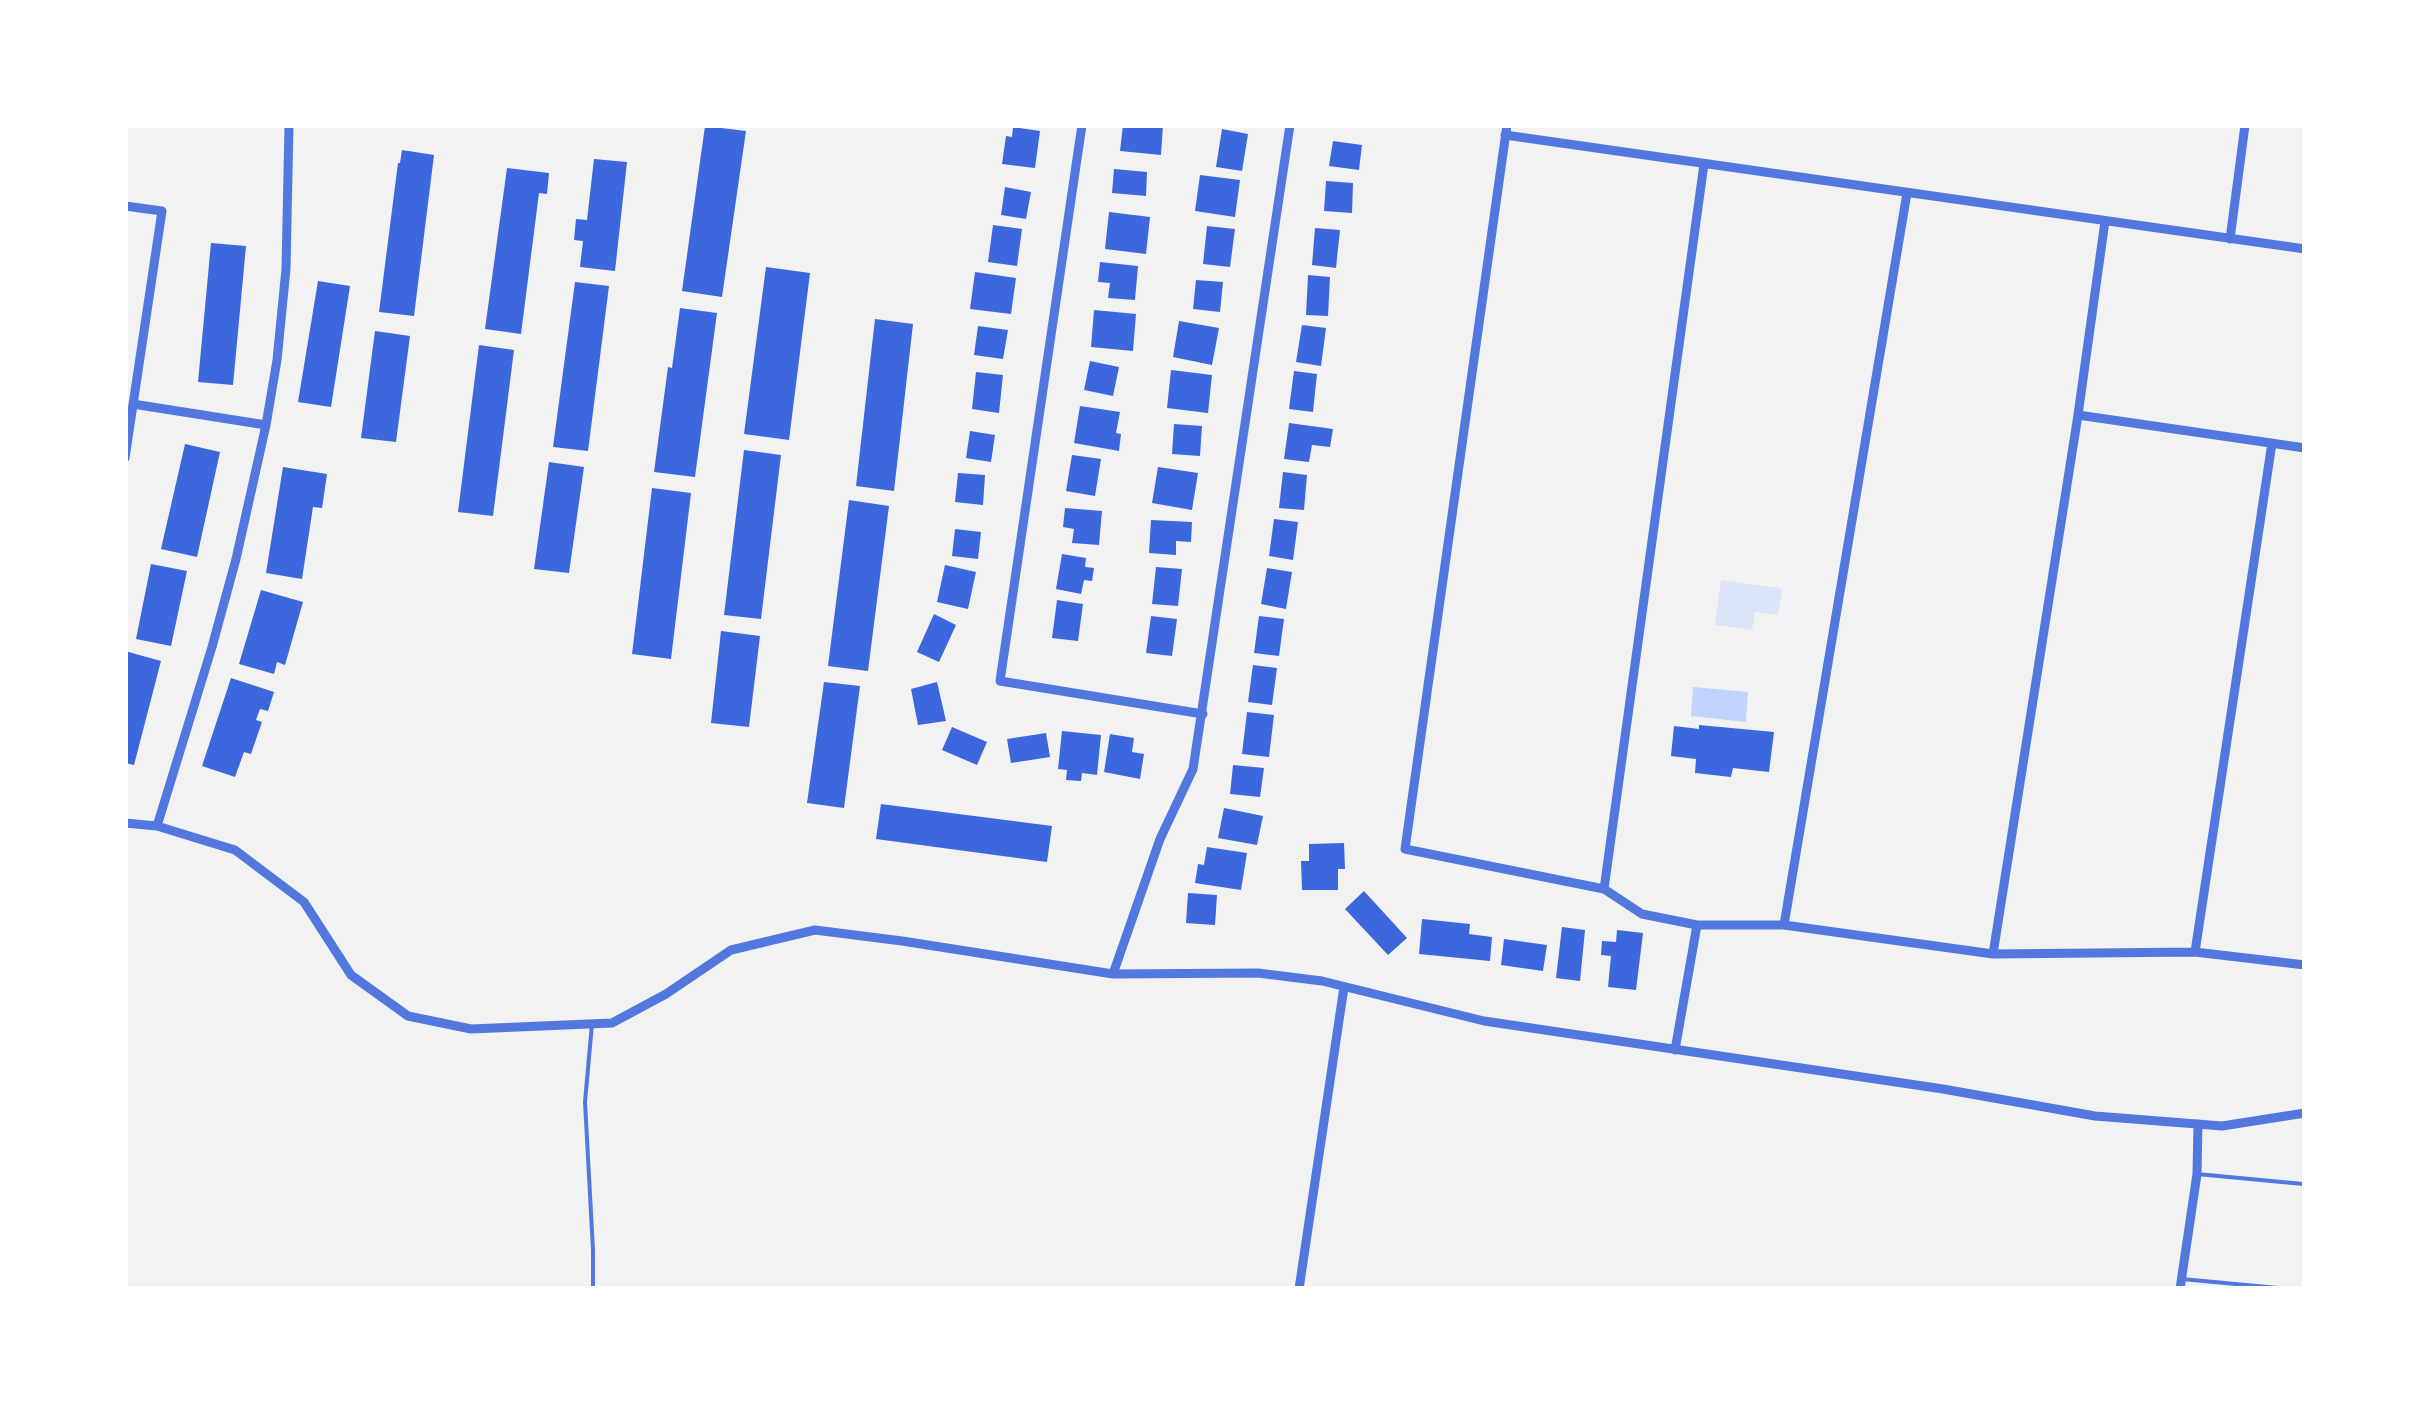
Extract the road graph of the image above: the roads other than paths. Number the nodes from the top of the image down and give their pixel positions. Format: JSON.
{"nodes":[{"id":1,"x":289,"y":125,"type":"edge"},
{"id":2,"x":1082,"y":125,"type":"edge"},
{"id":3,"x":1290,"y":125,"type":"edge"},
{"id":4,"x":2246,"y":125,"type":"edge"},
{"id":5,"x":1506,"y":130,"type":"edge"},
{"id":6,"x":1704,"y":164,"type":"junction"},
{"id":7,"x":1907,"y":193,"type":"junction"},
{"id":8,"x":125,"y":206,"type":"edge"},
{"id":9,"x":2105,"y":221,"type":"junction"},
{"id":10,"x":2230,"y":239,"type":"junction"},
{"id":11,"x":2305,"y":249,"type":"edge"},
{"id":12,"x":133,"y":404,"type":"junction"},
{"id":13,"x":2078,"y":415,"type":"junction"},
{"id":14,"x":266,"y":425,"type":"junction"},
{"id":15,"x":127,"y":432,"type":"edge"},
{"id":16,"x":2272,"y":443,"type":"junction"},
{"id":17,"x":2305,"y":448,"type":"edge"},
{"id":18,"x":125,"y":458,"type":"edge"},
{"id":19,"x":1203,"y":714,"type":"junction"},
{"id":20,"x":125,"y":823,"type":"edge"},
{"id":21,"x":157,"y":826,"type":"junction"},
{"id":22,"x":1604,"y":889,"type":"junction"},
{"id":23,"x":1784,"y":925,"type":"junction"},
{"id":24,"x":1696,"y":926,"type":"junction"},
{"id":25,"x":2195,"y":952,"type":"junction"},
{"id":26,"x":1994,"y":954,"type":"junction"},
{"id":27,"x":2305,"y":965,"type":"edge"},
{"id":28,"x":1113,"y":974,"type":"junction"},
{"id":29,"x":1344,"y":987,"type":"junction"},
{"id":30,"x":592,"y":1024,"type":"junction"},
{"id":31,"x":1674,"y":1050,"type":"junction"},
{"id":32,"x":2305,"y":1114,"type":"edge"},
{"id":33,"x":2198,"y":1124,"type":"junction"},
{"id":34,"x":2196,"y":1174,"type":"junction"},
{"id":35,"x":2303,"y":1184,"type":"edge"},
{"id":36,"x":2181,"y":1284,"type":"edge"},
{"id":37,"x":593,"y":1289,"type":"edge"},
{"id":38,"x":1299,"y":1289,"type":"edge"},
{"id":39,"x":2290,"y":1289,"type":"edge"}],
"edges":[{"from":1,"to":14,"type":"street"},
{"from":2,"to":19,"type":"street"},
{"from":3,"to":19,"type":"street"},
{"from":4,"to":10,"type":"street"},
{"from":5,"to":6,"type":"street"},
{"from":5,"to":22,"type":"street"},
{"from":6,"to":7,"type":"street"},
{"from":6,"to":22,"type":"street"},
{"from":7,"to":9,"type":"street"},
{"from":7,"to":23,"type":"street"},
{"from":8,"to":12,"type":"street"},
{"from":9,"to":10,"type":"street"},
{"from":9,"to":13,"type":"street"},
{"from":10,"to":11,"type":"street"},
{"from":12,"to":14,"type":"street"},
{"from":12,"to":15,"type":"street"},
{"from":13,"to":16,"type":"street"},
{"from":13,"to":26,"type":"street"},
{"from":14,"to":21,"type":"street"},
{"from":15,"to":18,"type":"street"},
{"from":16,"to":17,"type":"street"},
{"from":16,"to":25,"type":"street"},
{"from":19,"to":28,"type":"street"},
{"from":20,"to":21,"type":"street"},
{"from":21,"to":30,"type":"street"},
{"from":22,"to":24,"type":"street"},
{"from":23,"to":24,"type":"street"},
{"from":23,"to":26,"type":"street"},
{"from":24,"to":31,"type":"street"},
{"from":25,"to":26,"type":"street"},
{"from":25,"to":27,"type":"street"},
{"from":28,"to":29,"type":"street"},
{"from":28,"to":30,"type":"street"},
{"from":29,"to":31,"type":"street"},
{"from":29,"to":38,"type":"street"},
{"from":30,"to":37,"type":"lane"},
{"from":31,"to":33,"type":"street"},
{"from":32,"to":33,"type":"street"},
{"from":33,"to":34,"type":"street"},
{"from":34,"to":35,"type":"lane"},
{"from":34,"to":36,"type":"street"},
{"from":36,"to":39,"type":"lane"}]}
